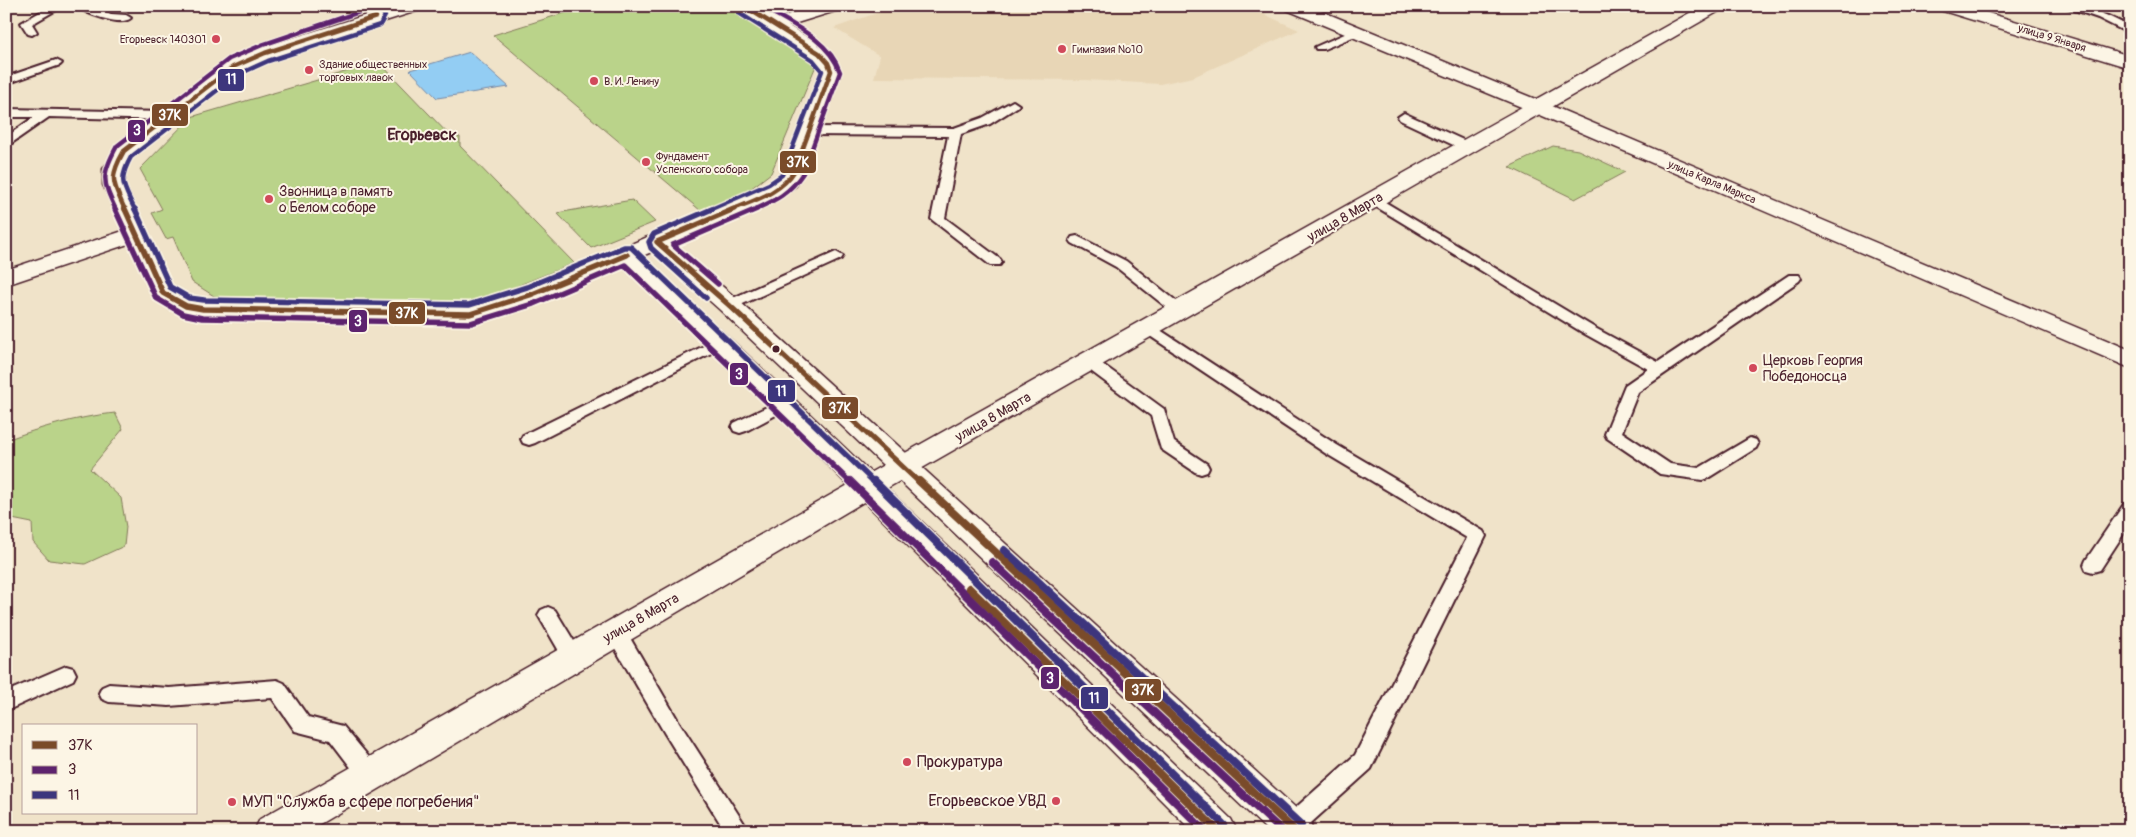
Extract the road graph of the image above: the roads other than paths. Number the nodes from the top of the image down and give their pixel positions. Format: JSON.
{"nodes":[{"id":1,"x":51,"y":6,"type":"edge"},
{"id":2,"x":81,"y":6,"type":"edge"},
{"id":3,"x":744,"y":6,"type":"edge"},
{"id":4,"x":833,"y":6,"type":"edge"},
{"id":5,"x":1294,"y":6,"type":"edge"},
{"id":6,"x":1715,"y":6,"type":"edge"},
{"id":7,"x":1946,"y":6,"type":"edge"},
{"id":8,"x":2068,"y":6,"type":"edge"},
{"id":9,"x":407,"y":7,"type":"edge"},
{"id":10,"x":371,"y":12,"type":"edge"},
{"id":11,"x":126,"y":18,"type":"dead end"},
{"id":12,"x":774,"y":25,"type":"junction"},
{"id":13,"x":2130,"y":31,"type":"edge"},
{"id":14,"x":32,"y":32,"type":"dead end"},
{"id":15,"x":1356,"y":32,"type":"junction"},
{"id":16,"x":1320,"y":47,"type":"dead end"},
{"id":17,"x":2130,"y":62,"type":"edge"},
{"id":18,"x":56,"y":64,"type":"dead end"},
{"id":19,"x":6,"y":81,"type":"edge"},
{"id":20,"x":1013,"y":105,"type":"dead end"},
{"id":21,"x":1538,"y":107,"type":"junction"},
{"id":22,"x":6,"y":113,"type":"edge"},
{"id":23,"x":47,"y":113,"type":"junction"},
{"id":24,"x":168,"y":116,"type":"junction"},
{"id":25,"x":1404,"y":117,"type":"dead end"},
{"id":26,"x":809,"y":131,"type":"junction"},
{"id":27,"x":955,"y":132,"type":"junction"},
{"id":28,"x":6,"y":143,"type":"edge"},
{"id":29,"x":1468,"y":147,"type":"junction"},
{"id":30,"x":1375,"y":200,"type":"junction"},
{"id":31,"x":135,"y":234,"type":"junction"},
{"id":32,"x":1077,"y":240,"type":"dead end"},
{"id":33,"x":657,"y":242,"type":"junction"},
{"id":34,"x":627,"y":255,"type":"junction"},
{"id":35,"x":836,"y":256,"type":"dead end"},
{"id":36,"x":995,"y":262,"type":"dead end"},
{"id":37,"x":6,"y":278,"type":"edge"},
{"id":38,"x":1794,"y":278,"type":"dead end"},
{"id":39,"x":729,"y":305,"type":"junction"},
{"id":40,"x":1180,"y":310,"type":"junction"},
{"id":41,"x":1148,"y":329,"type":"junction"},
{"id":42,"x":720,"y":343,"type":"junction"},
{"id":43,"x":2130,"y":360,"type":"edge"},
{"id":44,"x":1089,"y":362,"type":"junction"},
{"id":45,"x":1659,"y":369,"type":"junction"},
{"id":46,"x":783,"y":404,"type":"junction"},
{"id":47,"x":740,"y":427,"type":"dead end"},
{"id":48,"x":529,"y":439,"type":"dead end"},
{"id":49,"x":1750,"y":444,"type":"dead end"},
{"id":50,"x":902,"y":468,"type":"junction"},
{"id":51,"x":1201,"y":468,"type":"dead end"},
{"id":52,"x":867,"y":487,"type":"junction"},
{"id":53,"x":2130,"y":509,"type":"edge"},
{"id":54,"x":2093,"y":565,"type":"dead end"},
{"id":55,"x":548,"y":616,"type":"dead end"},
{"id":56,"x":616,"y":632,"type":"junction"},
{"id":57,"x":573,"y":657,"type":"junction"},
{"id":58,"x":66,"y":674,"type":"dead end"},
{"id":59,"x":109,"y":693,"type":"dead end"},
{"id":60,"x":6,"y":702,"type":"edge"},
{"id":61,"x":370,"y":775,"type":"junction"},
{"id":62,"x":1293,"y":829,"type":"edge"},
{"id":63,"x":273,"y":831,"type":"edge"},
{"id":64,"x":738,"y":831,"type":"edge"},
{"id":65,"x":1218,"y":831,"type":"edge"}],
"edges":[{"from":1,"to":14,"type":"lane"},
{"from":2,"to":11,"type":"lane"},
{"from":3,"to":12,"type":"main road"},
{"from":4,"to":12,"type":"main road"},
{"from":5,"to":15,"type":"main road","name":"улица Карла Маркса"},
{"from":6,"to":21,"type":"main road","name":"улица 8 Марта"},
{"from":7,"to":17,"type":"main road","name":"улица 9 Января"},
{"from":8,"to":13,"type":"lane"},
{"from":9,"to":10,"type":"main road"},
{"from":10,"to":24,"type":"main road"},
{"from":12,"to":26,"type":"main road"},
{"from":15,"to":16,"type":"lane"},
{"from":15,"to":21,"type":"main road","name":"улица Карла Маркса"},
{"from":18,"to":19,"type":"lane"},
{"from":20,"to":27,"type":"lane"},
{"from":21,"to":29,"type":"main road","name":"улица 8 Марта"},
{"from":21,"to":43,"type":"main road","name":"улица Карла Маркса"},
{"from":22,"to":23,"type":"lane"},
{"from":23,"to":24,"type":"lane"},
{"from":23,"to":28,"type":"lane"},
{"from":24,"to":31,"type":"main road"},
{"from":25,"to":29,"type":"lane"},
{"from":26,"to":27,"type":"lane"},
{"from":26,"to":33,"type":"main road"},
{"from":27,"to":36,"type":"lane"},
{"from":29,"to":30,"type":"main road","name":"улица 8 Марта"},
{"from":30,"to":40,"type":"main road","name":"улица 8 Марта"},
{"from":30,"to":45,"type":"lane"},
{"from":31,"to":34,"type":"main road"},
{"from":31,"to":37,"type":"main road"},
{"from":32,"to":40,"type":"lane"},
{"from":33,"to":34,"type":"main road"},
{"from":33,"to":39,"type":"main road"},
{"from":34,"to":42,"type":"main road"},
{"from":35,"to":39,"type":"lane"},
{"from":38,"to":45,"type":"lane"},
{"from":39,"to":50,"type":"main road"},
{"from":40,"to":41,"type":"main road","name":"улица 8 Марта"},
{"from":41,"to":44,"type":"main road","name":"улица 8 Марта"},
{"from":41,"to":62,"type":"lane"},
{"from":42,"to":46,"type":"main road"},
{"from":42,"to":48,"type":"lane"},
{"from":44,"to":50,"type":"main road","name":"улица 8 Марта"},
{"from":44,"to":51,"type":"lane"},
{"from":45,"to":49,"type":"lane"},
{"from":46,"to":47,"type":"lane"},
{"from":46,"to":52,"type":"main road"},
{"from":50,"to":52,"type":"main road","name":"улица 8 Марта"},
{"from":50,"to":62,"type":"main road"},
{"from":52,"to":56,"type":"main road","name":"улица 8 Марта"},
{"from":52,"to":65,"type":"main road"},
{"from":53,"to":54,"type":"lane"},
{"from":55,"to":57,"type":"lane"},
{"from":56,"to":57,"type":"main road","name":"улица 8 Марта"},
{"from":56,"to":64,"type":"lane"},
{"from":57,"to":61,"type":"main road","name":"улица 8 Марта"},
{"from":58,"to":60,"type":"lane"},
{"from":59,"to":61,"type":"lane"},
{"from":61,"to":63,"type":"main road","name":"улица 8 Марта"}]}
